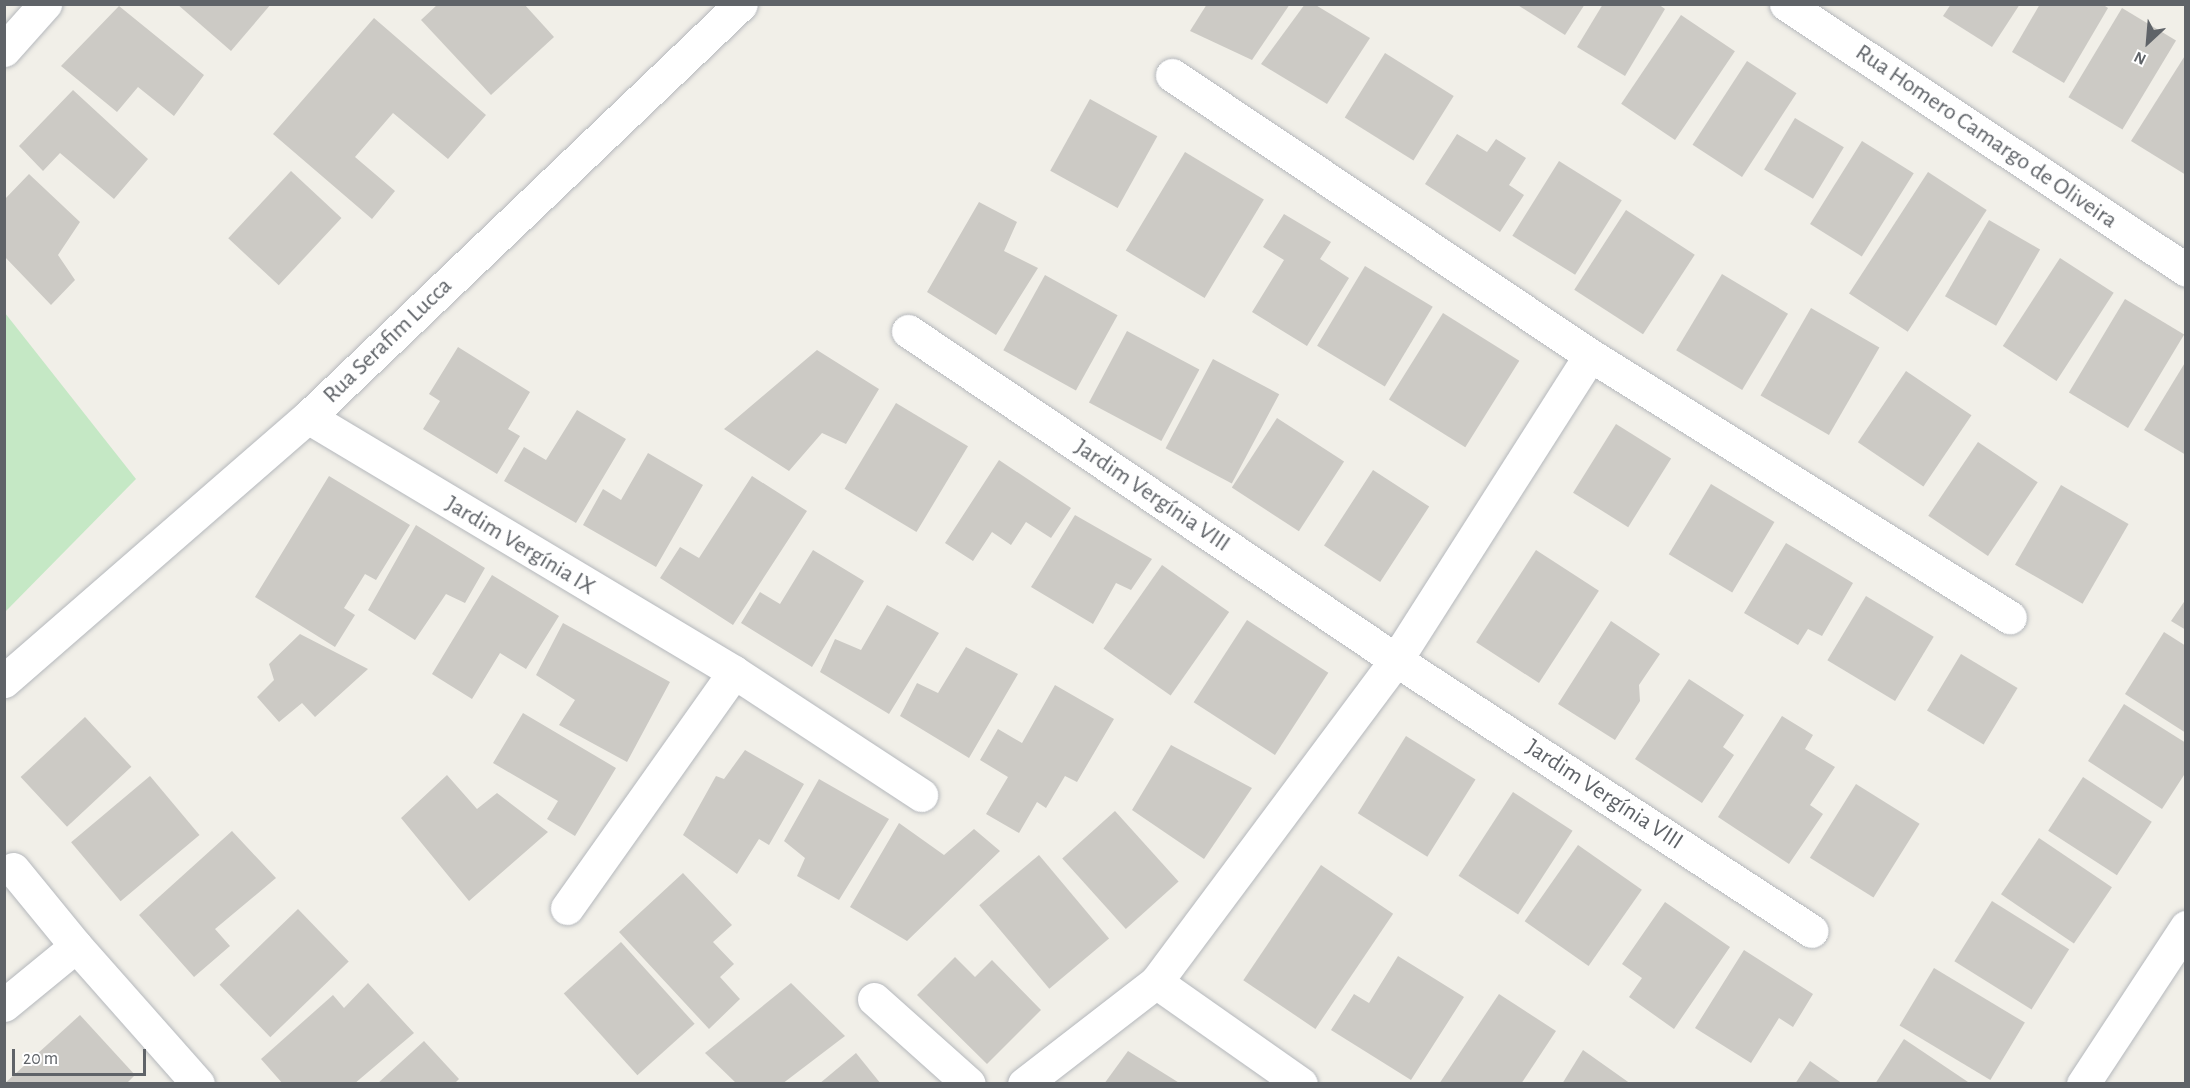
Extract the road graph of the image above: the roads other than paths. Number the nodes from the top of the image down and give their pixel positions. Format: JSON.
{"nodes":[{"id":1,"x":45,"y":4,"type":"edge"},
{"id":2,"x":741,"y":4,"type":"edge"},
{"id":3,"x":1786,"y":4,"type":"edge"},
{"id":4,"x":4,"y":50,"type":"edge"},
{"id":5,"x":1172,"y":75,"type":"dead end"},
{"id":6,"x":2186,"y":270,"type":"edge"},
{"id":7,"x":908,"y":332,"type":"dead end"},
{"id":8,"x":1590,"y":355,"type":"junction"},
{"id":9,"x":308,"y":417,"type":"junction"},
{"id":10,"x":2010,"y":617,"type":"dead end"},
{"id":11,"x":1396,"y":660,"type":"junction"},
{"id":12,"x":734,"y":672,"type":"junction"},
{"id":13,"x":10,"y":673,"type":"edge"},
{"id":14,"x":921,"y":795,"type":"dead end"},
{"id":15,"x":13,"y":869,"type":"dead end"},
{"id":16,"x":567,"y":908,"type":"dead end"},
{"id":17,"x":2186,"y":927,"type":"edge"},
{"id":18,"x":1812,"y":931,"type":"dead end"},
{"id":19,"x":75,"y":946,"type":"junction"},
{"id":20,"x":1156,"y":982,"type":"junction"},
{"id":21,"x":874,"y":999,"type":"dead end"},
{"id":22,"x":4,"y":1005,"type":"edge"},
{"id":23,"x":198,"y":1083,"type":"edge"},
{"id":24,"x":969,"y":1083,"type":"edge"},
{"id":25,"x":1024,"y":1083,"type":"edge"},
{"id":26,"x":1301,"y":1083,"type":"edge"},
{"id":27,"x":2083,"y":1083,"type":"edge"}],
"edges":[{"from":1,"to":4,"type":"street"},
{"from":2,"to":9,"type":"street","name":"Rua Serafim Lucca"},
{"from":3,"to":6,"type":"street","name":"Rua Homero Camargo de Oliveira"},
{"from":5,"to":8,"type":"street"},
{"from":7,"to":11,"type":"street","name":"Jardim Vergínia VIII"},
{"from":8,"to":10,"type":"street"},
{"from":8,"to":11,"type":"street"},
{"from":9,"to":12,"type":"street","name":"Jardim Vergínia IX"},
{"from":9,"to":13,"type":"street","name":"Rua Serafim Lucca"},
{"from":11,"to":18,"type":"street","name":"Jardim Vergínia VIII"},
{"from":11,"to":20,"type":"street"},
{"from":12,"to":14,"type":"street","name":"Jardim Vergínia IX"},
{"from":12,"to":16,"type":"street"},
{"from":15,"to":19,"type":"street"},
{"from":17,"to":27,"type":"street"},
{"from":19,"to":22,"type":"street"},
{"from":19,"to":23,"type":"street"},
{"from":20,"to":25,"type":"street"},
{"from":20,"to":26,"type":"street"},
{"from":21,"to":24,"type":"street"}]}
